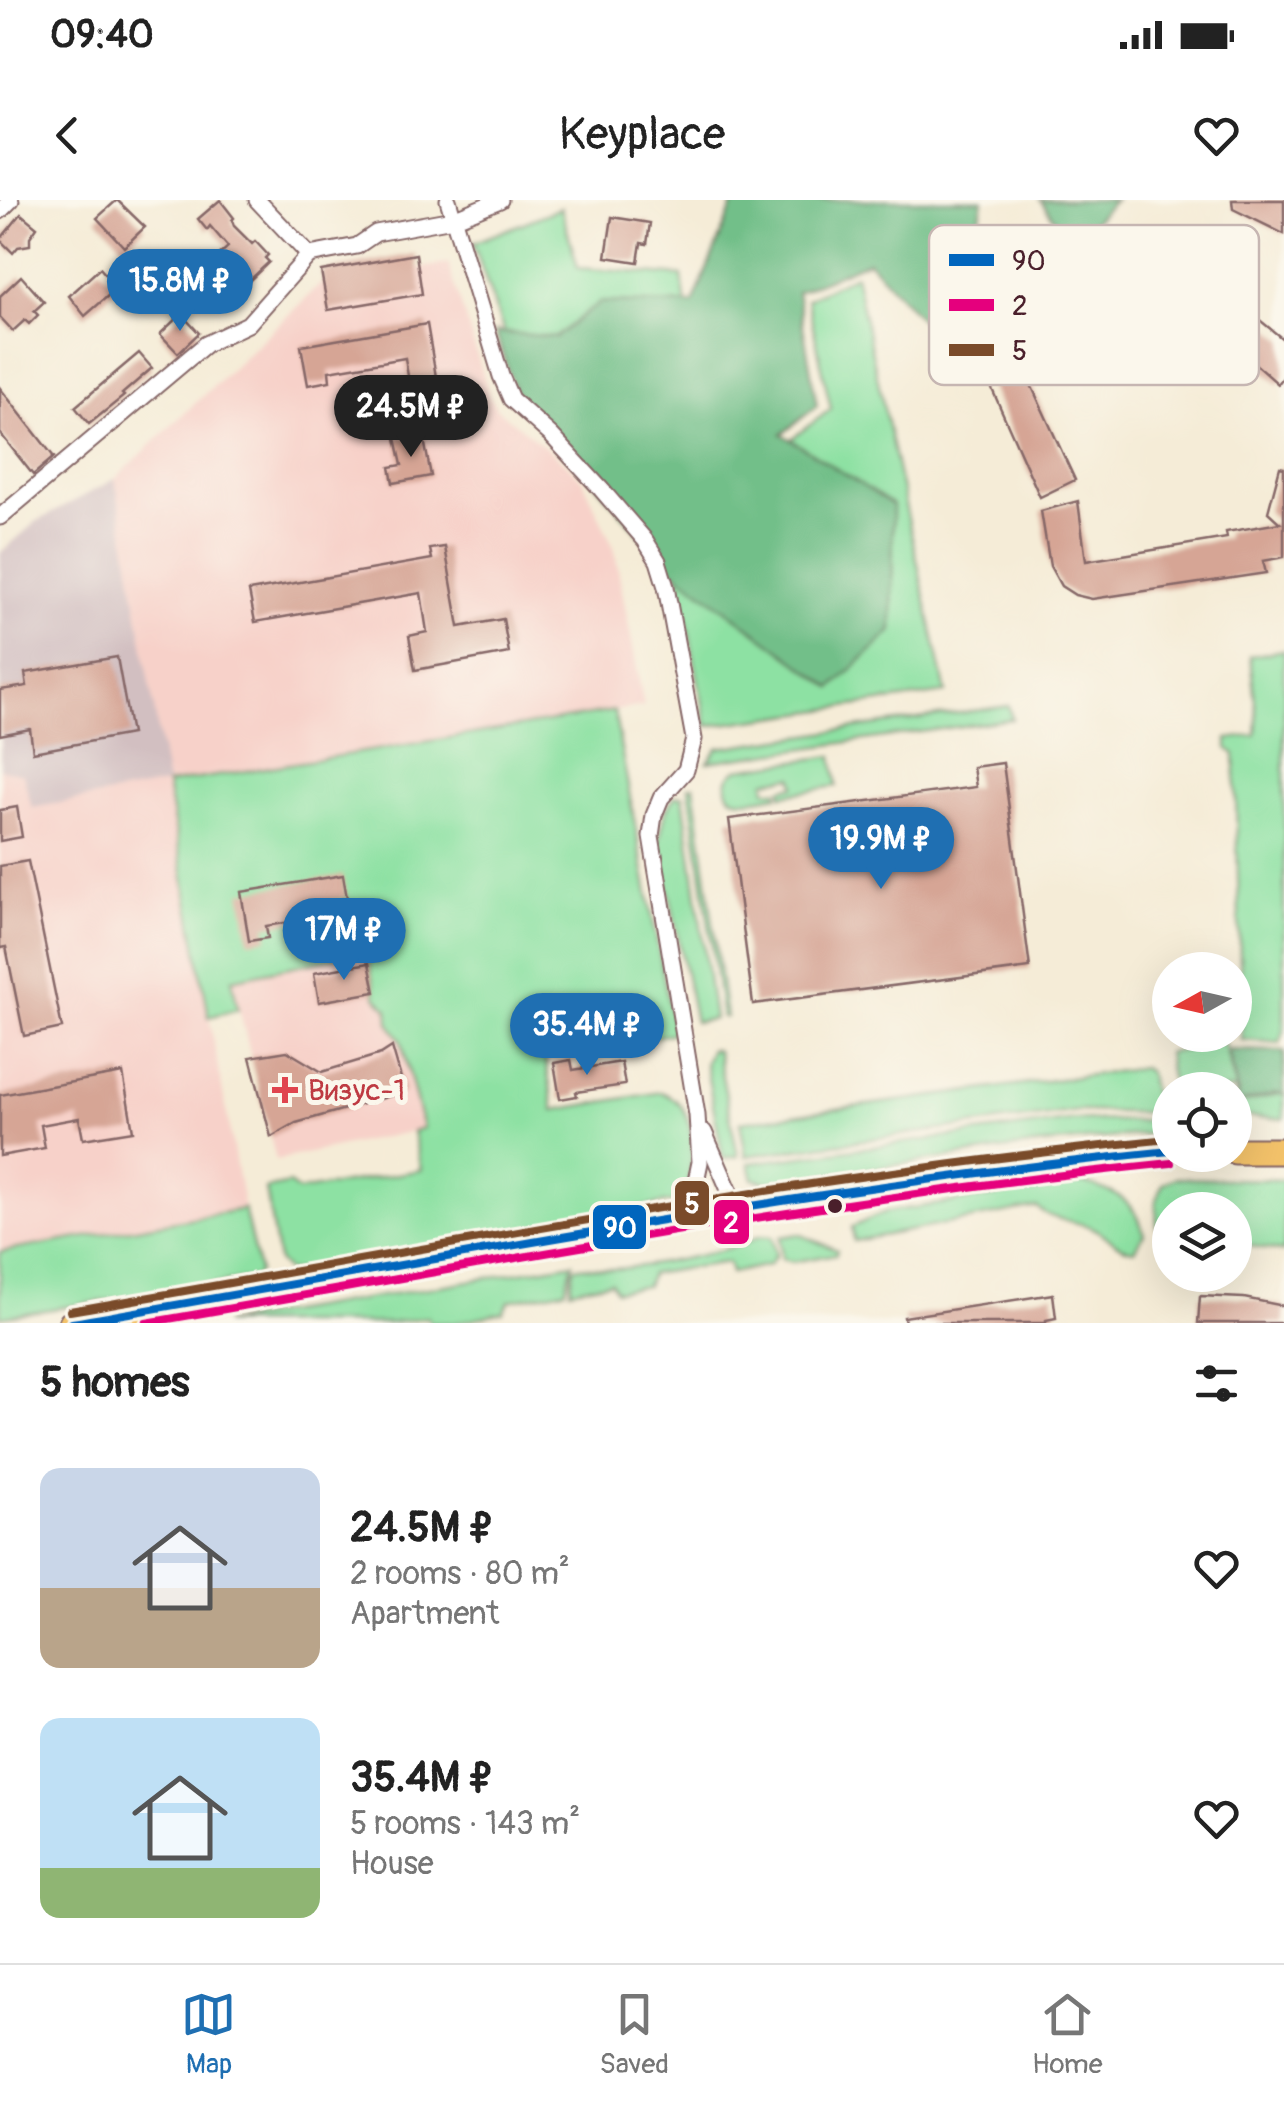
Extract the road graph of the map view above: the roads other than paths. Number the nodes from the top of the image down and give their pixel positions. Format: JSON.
{"nodes":[{"id":1,"x":12,"y":200,"type":"edge"},
{"id":2,"x":257,"y":200,"type":"edge"},
{"id":3,"x":448,"y":200,"type":"edge"},
{"id":4,"x":500,"y":200,"type":"edge"},
{"id":5,"x":0,"y":211,"type":"edge"},
{"id":6,"x":453,"y":219,"type":"junction"},
{"id":7,"x":309,"y":255,"type":"junction"},
{"id":8,"x":0,"y":517,"type":"edge"},
{"id":9,"x":697,"y":1114,"type":"junction"},
{"id":10,"x":1252,"y":1151,"type":"edge"},
{"id":11,"x":1284,"y":1151,"type":"edge"},
{"id":12,"x":1152,"y":1154,"type":"edge"},
{"id":13,"x":736,"y":1206,"type":"junction"},
{"id":14,"x":689,"y":1215,"type":"junction"},
{"id":15,"x":72,"y":1323,"type":"edge"}],
"edges":[{"from":1,"to":5,"type":"street"},
{"from":2,"to":7,"type":"street"},
{"from":3,"to":6,"type":"street"},
{"from":4,"to":6,"type":"street"},
{"from":6,"to":7,"type":"street"},
{"from":6,"to":9,"type":"street"},
{"from":7,"to":8,"type":"street"},
{"from":9,"to":13,"type":"street"},
{"from":9,"to":14,"type":"street"},
{"from":10,"to":11,"type":"main road"},
{"from":12,"to":13,"type":"main road"},
{"from":13,"to":14,"type":"main road"},
{"from":14,"to":15,"type":"main road"}]}
